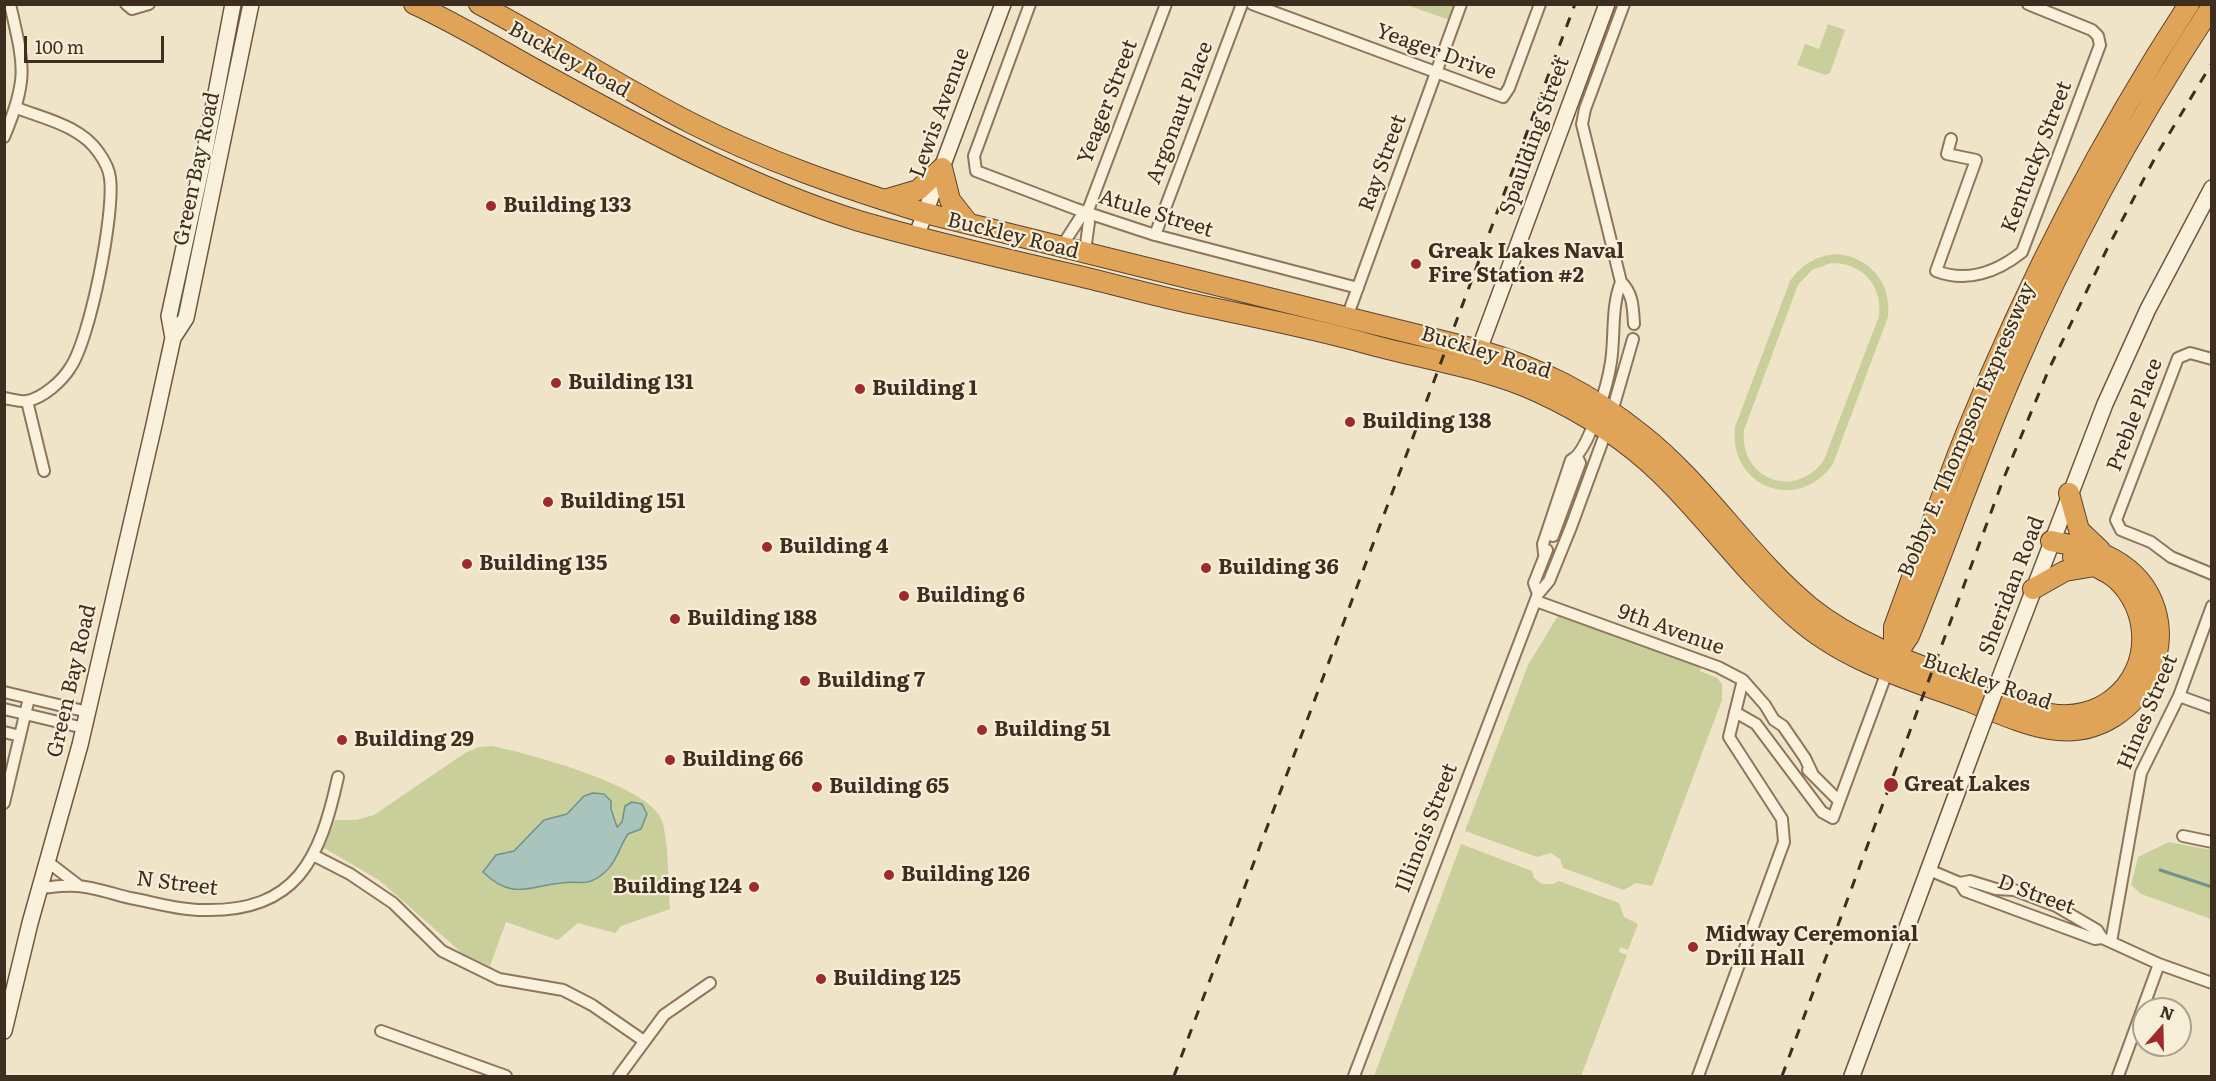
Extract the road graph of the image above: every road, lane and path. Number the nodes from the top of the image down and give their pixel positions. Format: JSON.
{"nodes":[{"id":1,"x":10,"y":4,"type":"edge"},
{"id":2,"x":126,"y":4,"type":"edge"},
{"id":3,"x":149,"y":4,"type":"edge"},
{"id":4,"x":233,"y":4,"type":"edge"},
{"id":5,"x":251,"y":4,"type":"edge"},
{"id":6,"x":414,"y":4,"type":"edge"},
{"id":7,"x":479,"y":4,"type":"edge"},
{"id":8,"x":1003,"y":4,"type":"edge"},
{"id":9,"x":1030,"y":4,"type":"edge"},
{"id":10,"x":1166,"y":4,"type":"edge"},
{"id":11,"x":1242,"y":4,"type":"edge"},
{"id":12,"x":1252,"y":4,"type":"edge"},
{"id":13,"x":1461,"y":4,"type":"edge"},
{"id":14,"x":1540,"y":4,"type":"edge"},
{"id":15,"x":1607,"y":4,"type":"edge"},
{"id":16,"x":1624,"y":4,"type":"edge"},
{"id":17,"x":2028,"y":4,"type":"edge"},
{"id":18,"x":2176,"y":4,"type":"edge"},
{"id":19,"x":2189,"y":4,"type":"edge"},
{"id":20,"x":2211,"y":6,"type":"edge"},
{"id":21,"x":2211,"y":30,"type":"edge"},
{"id":22,"x":1436,"y":73,"type":"junction"},
{"id":23,"x":16,"y":108,"type":"junction"},
{"id":24,"x":2144,"y":115,"type":"junction"},
{"id":25,"x":2121,"y":116,"type":"junction"},
{"id":26,"x":4,"y":137,"type":"edge"},
{"id":27,"x":1951,"y":139,"type":"dead end"},
{"id":28,"x":738,"y":145,"type":"junction"},
{"id":29,"x":942,"y":168,"type":"junction"},
{"id":30,"x":727,"y":169,"type":"junction"},
{"id":31,"x":2211,"y":188,"type":"edge"},
{"id":32,"x":884,"y":200,"type":"junction"},
{"id":33,"x":925,"y":213,"type":"junction"},
{"id":34,"x":1087,"y":213,"type":"junction"},
{"id":35,"x":968,"y":224,"type":"junction"},
{"id":36,"x":1155,"y":235,"type":"junction"},
{"id":37,"x":916,"y":237,"type":"junction"},
{"id":38,"x":1062,"y":246,"type":"junction"},
{"id":39,"x":1085,"y":251,"type":"junction"},
{"id":40,"x":1621,"y":282,"type":"junction"},
{"id":41,"x":1358,"y":288,"type":"junction"},
{"id":42,"x":1634,"y":324,"type":"dead end"},
{"id":43,"x":1344,"y":327,"type":"junction"},
{"id":44,"x":172,"y":338,"type":"junction"},
{"id":45,"x":1633,"y":339,"type":"dead end"},
{"id":46,"x":1479,"y":350,"type":"junction"},
{"id":47,"x":2211,"y":359,"type":"edge"},
{"id":48,"x":4,"y":398,"type":"edge"},
{"id":49,"x":27,"y":401,"type":"junction"},
{"id":50,"x":1603,"y":416,"type":"junction"},
{"id":51,"x":44,"y":471,"type":"dead end"},
{"id":52,"x":2069,"y":494,"type":"junction"},
{"id":53,"x":2051,"y":541,"type":"junction"},
{"id":54,"x":2101,"y":560,"type":"junction"},
{"id":55,"x":2211,"y":574,"type":"edge"},
{"id":56,"x":2033,"y":589,"type":"junction"},
{"id":57,"x":1537,"y":597,"type":"junction"},
{"id":58,"x":2211,"y":606,"type":"edge"},
{"id":59,"x":1891,"y":663,"type":"junction"},
{"id":60,"x":1743,"y":680,"type":"junction"},
{"id":61,"x":4,"y":692,"type":"edge"},
{"id":62,"x":2179,"y":696,"type":"junction"},
{"id":63,"x":29,"y":698,"type":"junction"},
{"id":64,"x":2211,"y":708,"type":"edge"},
{"id":65,"x":4,"y":709,"type":"edge"},
{"id":66,"x":88,"y":712,"type":"junction"},
{"id":67,"x":1735,"y":712,"type":"junction"},
{"id":68,"x":25,"y":714,"type":"junction"},
{"id":69,"x":84,"y":728,"type":"junction"},
{"id":70,"x":4,"y":732,"type":"edge"},
{"id":71,"x":20,"y":736,"type":"junction"},
{"id":72,"x":338,"y":777,"type":"dead end"},
{"id":73,"x":1839,"y":801,"type":"junction"},
{"id":74,"x":4,"y":803,"type":"edge"},
{"id":75,"x":2183,"y":836,"type":"dead end"},
{"id":76,"x":2211,"y":842,"type":"edge"},
{"id":77,"x":313,"y":855,"type":"junction"},
{"id":78,"x":48,"y":862,"type":"junction"},
{"id":79,"x":1929,"y":870,"type":"junction"},
{"id":80,"x":1959,"y":884,"type":"junction"},
{"id":81,"x":78,"y":886,"type":"junction"},
{"id":82,"x":40,"y":888,"type":"junction"},
{"id":83,"x":2106,"y":940,"type":"junction"},
{"id":84,"x":2159,"y":964,"type":"junction"},
{"id":85,"x":710,"y":983,"type":"dead end"},
{"id":86,"x":2211,"y":983,"type":"edge"},
{"id":87,"x":4,"y":1031,"type":"edge"},
{"id":88,"x":381,"y":1031,"type":"dead end"},
{"id":89,"x":644,"y":1041,"type":"junction"},
{"id":90,"x":506,"y":1077,"type":"edge"},
{"id":91,"x":619,"y":1077,"type":"edge"},
{"id":92,"x":1354,"y":1077,"type":"edge"},
{"id":93,"x":1698,"y":1077,"type":"edge"},
{"id":94,"x":1852,"y":1077,"type":"edge"},
{"id":95,"x":2118,"y":1077,"type":"edge"}],
"edges":[{"from":1,"to":23,"type":"street"},
{"from":2,"to":3,"type":"street"},
{"from":4,"to":44,"type":"main road","name":"Green Bay Road"},
{"from":5,"to":44,"type":"main road","name":"Green Bay Road"},
{"from":6,"to":30,"type":"highway","name":"Buckley Road"},
{"from":7,"to":28,"type":"highway","name":"Buckley Road"},
{"from":8,"to":29,"type":"main road","name":"Lewis Avenue"},
{"from":9,"to":34,"type":"street","name":"Atule Street"},
{"from":10,"to":34,"type":"street","name":"Yeager Street"},
{"from":11,"to":36,"type":"street","name":"Argonaut Place"},
{"from":12,"to":22,"type":"street","name":"Yeager Drive"},
{"from":13,"to":22,"type":"street","name":"Ray Street"},
{"from":14,"to":22,"type":"street","name":"Yeager Drive"},
{"from":15,"to":46,"type":"main road","name":"Spaulding Street"},
{"from":16,"to":40,"type":"street"},
{"from":17,"to":27,"type":"street","name":"Kentucky Street"},
{"from":18,"to":25,"type":"highway"},
{"from":19,"to":25,"type":"highway","name":"Bobby E. Thompson Expressway"},
{"from":20,"to":24,"type":"highway","name":"Bobby E. Thompson Expressway"},
{"from":21,"to":24,"type":"highway"},
{"from":22,"to":41,"type":"street","name":"Ray Street"},
{"from":23,"to":26,"type":"street"},
{"from":23,"to":49,"type":"street"},
{"from":24,"to":59,"type":"highway","name":"Bobby E. Thompson Expressway"},
{"from":25,"to":59,"type":"highway","name":"Bobby E. Thompson Expressway"},
{"from":28,"to":30,"type":"highway"},
{"from":28,"to":32,"type":"highway","name":"Buckley Road"},
{"from":29,"to":32,"type":"highway"},
{"from":29,"to":33,"type":"main road","name":"Lewis Avenue"},
{"from":29,"to":35,"type":"highway"},
{"from":30,"to":37,"type":"highway","name":"Buckley Road"},
{"from":31,"to":52,"type":"main road","name":"Sheridan Road"},
{"from":32,"to":33,"type":"highway","name":"Buckley Road"},
{"from":33,"to":35,"type":"highway","name":"Buckley Road"},
{"from":33,"to":37,"type":"main road","name":"Lewis Avenue"},
{"from":34,"to":36,"type":"street","name":"Atule Street"},
{"from":34,"to":38,"type":"street"},
{"from":34,"to":39,"type":"street"},
{"from":35,"to":38,"type":"highway","name":"Buckley Road"},
{"from":36,"to":41,"type":"street","name":"Atule Street"},
{"from":37,"to":43,"type":"highway","name":"Buckley Road"},
{"from":38,"to":39,"type":"highway","name":"Buckley Road"},
{"from":39,"to":43,"type":"highway","name":"Buckley Road"},
{"from":40,"to":42,"type":"street"},
{"from":40,"to":50,"type":"street"},
{"from":41,"to":43,"type":"street","name":"Ray Street"},
{"from":43,"to":46,"type":"highway","name":"Buckley Road"},
{"from":43,"to":50,"type":"highway","name":"Buckley Road"},
{"from":44,"to":66,"type":"main road","name":"Green Bay Road"},
{"from":45,"to":50,"type":"street"},
{"from":46,"to":50,"type":"highway","name":"Buckley Road"},
{"from":47,"to":55,"type":"street","name":"Preble Place"},
{"from":48,"to":49,"type":"street"},
{"from":49,"to":51,"type":"street"},
{"from":50,"to":57,"type":"street","name":"Illinois Street"},
{"from":50,"to":57,"type":"street","name":"Illinois Street"},
{"from":50,"to":59,"type":"highway","name":"Buckley Road"},
{"from":52,"to":53,"type":"main road","name":"Sheridan Road"},
{"from":52,"to":54,"type":"highway"},
{"from":53,"to":54,"type":"highway","name":"Buckley Road"},
{"from":53,"to":56,"type":"main road","name":"Sheridan Road"},
{"from":54,"to":56,"type":"highway"},
{"from":54,"to":59,"type":"highway","name":"Buckley Road"},
{"from":56,"to":79,"type":"main road","name":"Sheridan Road","bridge":true},
{"from":57,"to":60,"type":"street","name":"9th Avenue"},
{"from":57,"to":92,"type":"street","name":"Illinois Street"},
{"from":58,"to":62,"type":"street","name":"Hines Street"},
{"from":59,"to":73,"type":"street"},
{"from":60,"to":67,"type":"street"},
{"from":60,"to":73,"type":"street","name":"9th Avenue"},
{"from":61,"to":63,"type":"street"},
{"from":62,"to":64,"type":"street"},
{"from":62,"to":83,"type":"street","name":"Hines Street"},
{"from":63,"to":66,"type":"street"},
{"from":63,"to":68,"type":"street"},
{"from":65,"to":68,"type":"street"},
{"from":66,"to":69,"type":"main road","name":"Green Bay Road"},
{"from":67,"to":73,"type":"street"},
{"from":67,"to":93,"type":"street"},
{"from":68,"to":69,"type":"street"},
{"from":68,"to":71,"type":"street"},
{"from":69,"to":78,"type":"main road","name":"Green Bay Road"},
{"from":70,"to":71,"type":"street"},
{"from":71,"to":74,"type":"street"},
{"from":72,"to":77,"type":"street","name":"N Street"},
{"from":75,"to":76,"type":"street"},
{"from":77,"to":81,"type":"street","name":"N Street"},
{"from":77,"to":89,"type":"street"},
{"from":78,"to":81,"type":"street","name":"N Street"},
{"from":78,"to":82,"type":"main road","name":"Green Bay Road"},
{"from":79,"to":80,"type":"street","name":"D Street"},
{"from":79,"to":94,"type":"main road","name":"Sheridan Road"},
{"from":80,"to":83,"type":"street","name":"D Street"},
{"from":80,"to":83,"type":"street","name":"D Street"},
{"from":81,"to":82,"type":"street","name":"N Street"},
{"from":82,"to":87,"type":"main road","name":"Green Bay Road"},
{"from":83,"to":84,"type":"street","name":"D Street"},
{"from":84,"to":86,"type":"street","name":"D Street"},
{"from":84,"to":95,"type":"street"},
{"from":85,"to":89,"type":"street"},
{"from":88,"to":90,"type":"street"},
{"from":89,"to":91,"type":"street"}]}
